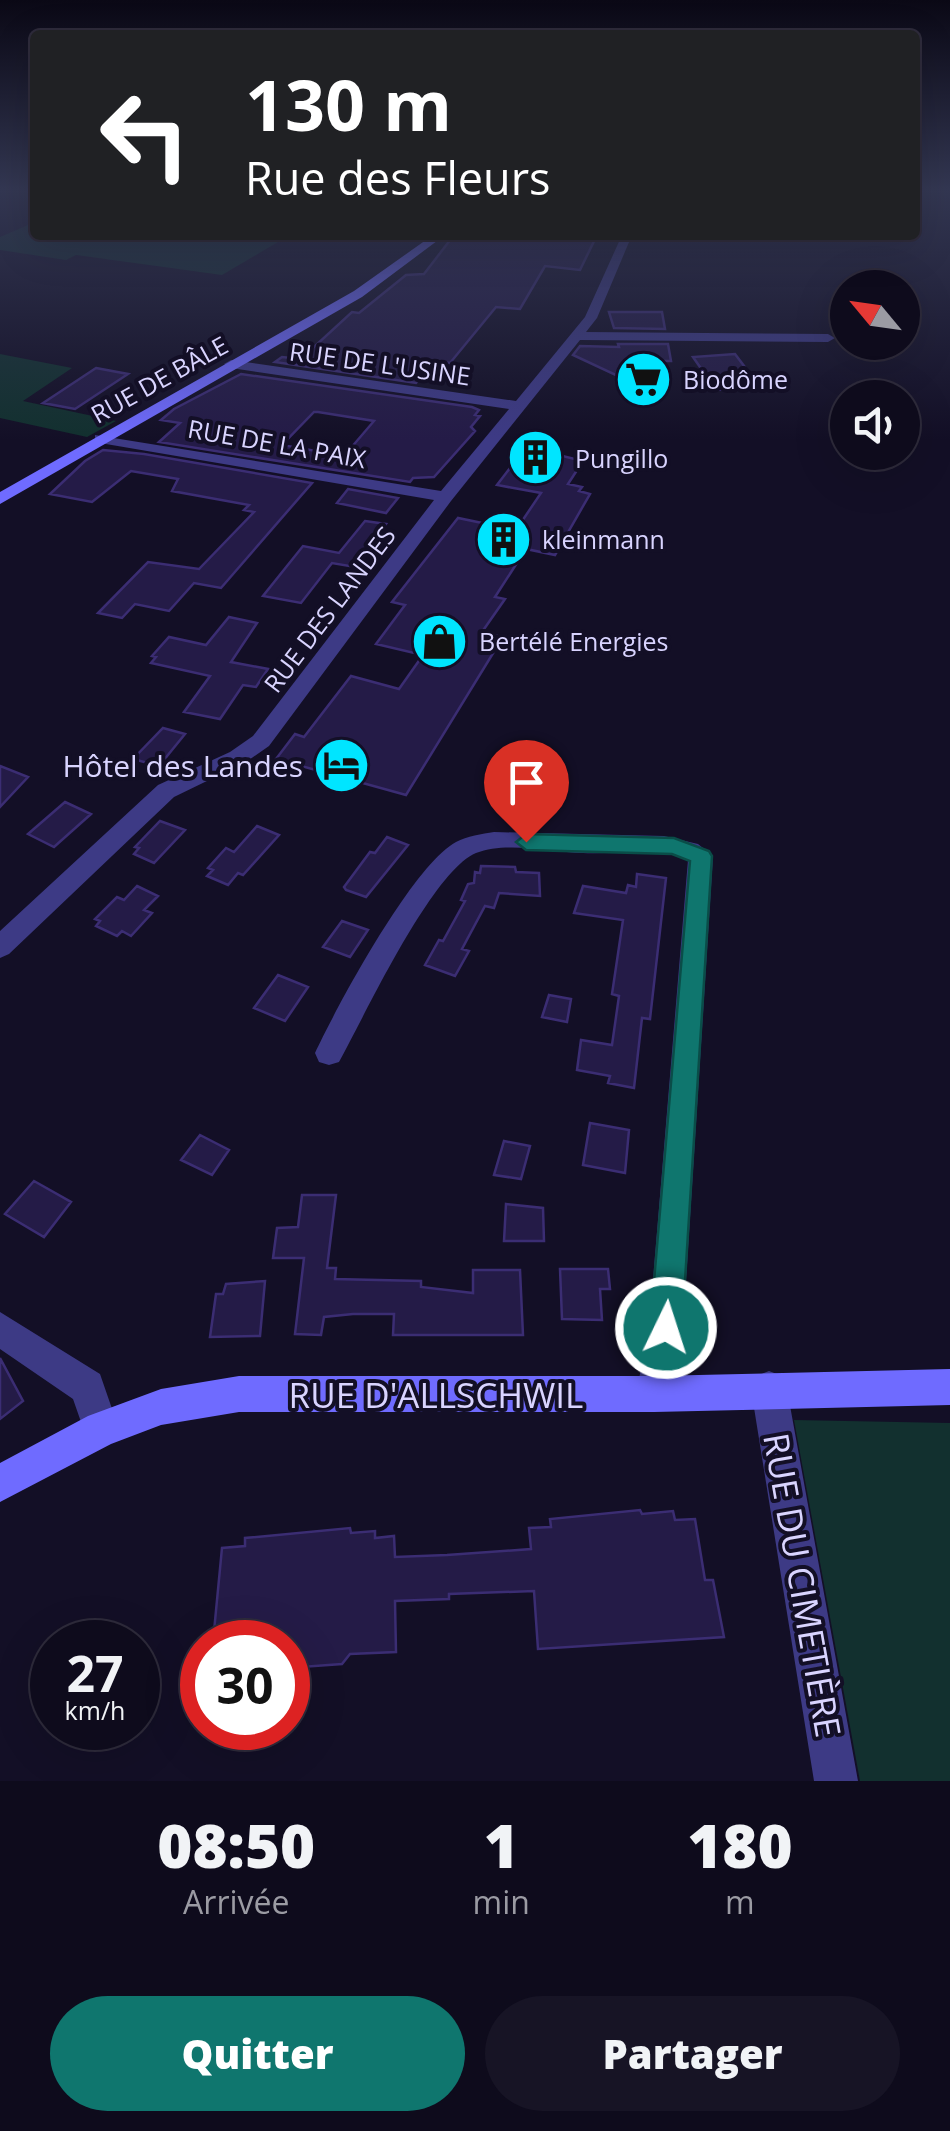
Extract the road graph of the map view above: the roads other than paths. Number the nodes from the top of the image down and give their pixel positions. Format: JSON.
{"nodes":[{"id":1,"x":386,"y":274,"type":"edge"},
{"id":2,"x":610,"y":274,"type":"edge"},
{"id":3,"x":578,"y":336,"type":"junction"},
{"id":4,"x":828,"y":338,"type":"dead end"},
{"id":5,"x":231,"y":364,"type":"junction"},
{"id":6,"x":522,"y":406,"type":"junction"},
{"id":7,"x":100,"y":438,"type":"junction"},
{"id":8,"x":445,"y":497,"type":"junction"},
{"id":9,"x":0,"y":498,"type":"edge"},
{"id":10,"x":0,"y":947,"type":"edge"},
{"id":11,"x":329,"y":1053,"type":"dead end"},
{"id":12,"x":0,"y":1328,"type":"edge"},
{"id":13,"x":950,"y":1387,"type":"edge"},
{"id":14,"x":769,"y":1389,"type":"junction"},
{"id":15,"x":654,"y":1394,"type":"junction"},
{"id":16,"x":101,"y":1429,"type":"junction"},
{"id":17,"x":0,"y":1482,"type":"edge"},
{"id":18,"x":836,"y":1781,"type":"edge"}],
"edges":[{"from":1,"to":5,"type":"street","name":"RUE DE BÂLE"},
{"from":2,"to":3,"type":"street","name":"RUE DES LANDES"},
{"from":3,"to":4,"type":"street"},
{"from":3,"to":6,"type":"street","name":"RUE DES LANDES"},
{"from":5,"to":6,"type":"street","name":"RUE DE L'USINE"},
{"from":5,"to":7,"type":"street","name":"RUE DE BÂLE"},
{"from":6,"to":8,"type":"street","name":"RUE DES LANDES"},
{"from":7,"to":8,"type":"street","name":"RUE DE LA PAIX"},
{"from":7,"to":9,"type":"street","name":"RUE DE BÂLE"},
{"from":8,"to":10,"type":"street","name":"RUE DES LANDES"},
{"from":11,"to":15,"type":"street"},
{"from":12,"to":16,"type":"street"},
{"from":13,"to":14,"type":"street","name":"RUE D'ALLSCHWIL"},
{"from":14,"to":15,"type":"street","name":"RUE D'ALLSCHWIL"},
{"from":14,"to":18,"type":"street","name":"RUE DU CIMETIÈRE"},
{"from":15,"to":16,"type":"street","name":"RUE D'ALLSCHWIL"},
{"from":16,"to":17,"type":"street","name":"RUE D'ALLSCHWIL"}]}
